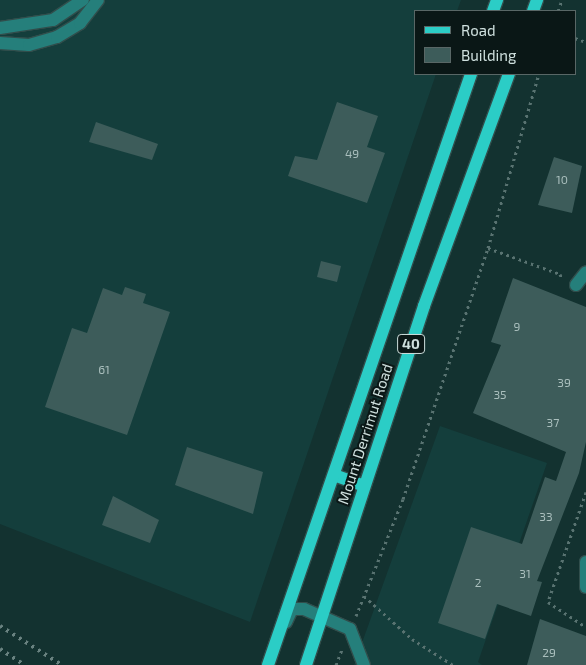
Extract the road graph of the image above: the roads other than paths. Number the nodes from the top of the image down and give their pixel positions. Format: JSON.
{"nodes":[{"id":1,"x":83,"y":0,"type":"edge"},
{"id":2,"x":98,"y":0,"type":"edge"},
{"id":3,"x":0,"y":28,"type":"edge"},
{"id":4,"x":0,"y":43,"type":"edge"},
{"id":5,"x":471,"y":75,"type":"edge"},
{"id":6,"x":509,"y":75,"type":"edge"},
{"id":7,"x":586,"y":272,"type":"edge"},
{"id":8,"x":576,"y":285,"type":"dead end"},
{"id":9,"x":334,"y":475,"type":"junction"},
{"id":10,"x":364,"y":486,"type":"junction"},
{"id":11,"x":586,"y":562,"type":"edge"},
{"id":12,"x":586,"y":587,"type":"edge"},
{"id":13,"x":323,"y":617,"type":"junction"},
{"id":14,"x":270,"y":659,"type":"edge"},
{"id":15,"x":306,"y":665,"type":"edge"},
{"id":16,"x":364,"y":665,"type":"edge"}],
"edges":[{"from":1,"to":3,"type":"street"},
{"from":2,"to":4,"type":"street"},
{"from":5,"to":9,"type":"main road","name":"Mount Derrimut Road","number":"40"},
{"from":6,"to":10,"type":"main road","name":"Mount Derrimut Road","number":"40"},
{"from":7,"to":8,"type":"street"},
{"from":9,"to":10,"type":"main road"},
{"from":9,"to":14,"type":"main road","name":"Mount Derrimut Road","number":"40"},
{"from":10,"to":13,"type":"main road","name":"Mount Derrimut Road","number":"40"},
{"from":11,"to":12,"type":"street"},
{"from":13,"to":14,"type":"street"},
{"from":13,"to":15,"type":"main road","name":"Mount Derrimut Road","number":"40"},
{"from":13,"to":16,"type":"street"}]}
